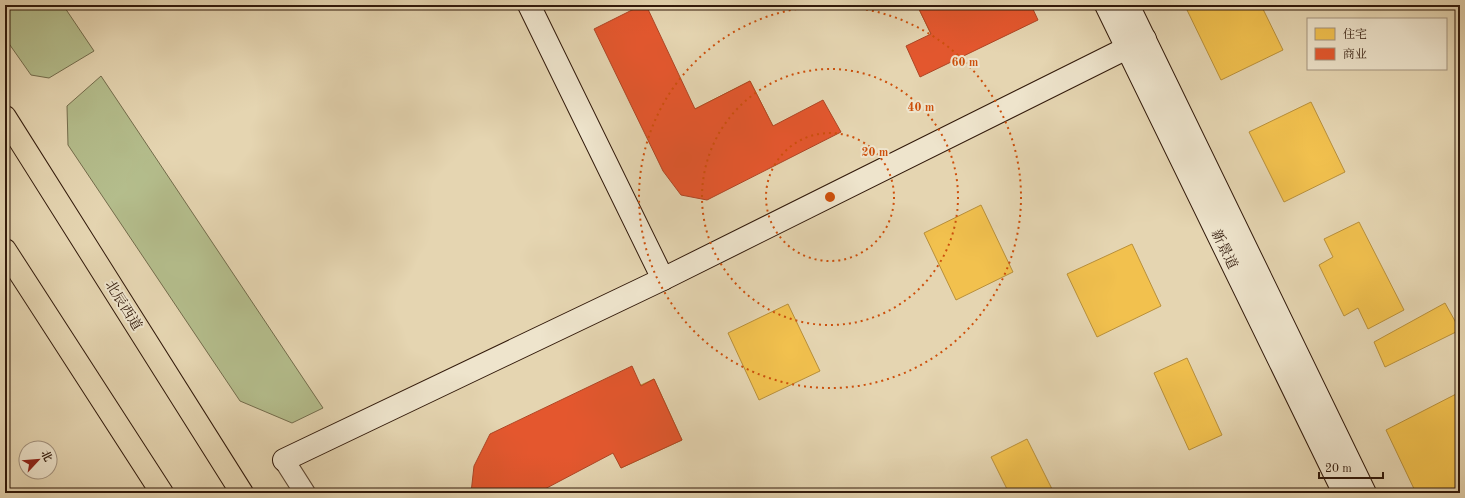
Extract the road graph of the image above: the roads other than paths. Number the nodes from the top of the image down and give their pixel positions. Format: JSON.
{"nodes":[{"id":1,"x":529,"y":5,"type":"edge"},
{"id":2,"x":1106,"y":5,"type":"edge"},
{"id":3,"x":1128,"y":5,"type":"edge"},
{"id":4,"x":1136,"y":43,"type":"junction"},
{"id":5,"x":5,"y":116,"type":"edge"},
{"id":6,"x":5,"y":250,"type":"edge"},
{"id":7,"x":663,"y":279,"type":"junction"},
{"id":8,"x":284,"y":460,"type":"joint"},
{"id":9,"x":162,"y":493,"type":"edge"},
{"id":10,"x":242,"y":493,"type":"edge"},
{"id":11,"x":305,"y":493,"type":"edge"},
{"id":12,"x":1344,"y":493,"type":"edge"},
{"id":13,"x":1365,"y":493,"type":"edge"}],
"edges":[{"from":1,"to":7,"type":"street"},
{"from":2,"to":4,"type":"street","name":"新景道"},
{"from":3,"to":4,"type":"street","name":"新景道"},
{"from":4,"to":7,"type":"street"},
{"from":4,"to":12,"type":"street","name":"新景道"},
{"from":4,"to":13,"type":"street","name":"新景道"},
{"from":5,"to":10,"type":"main road","name":"北辰西道"},
{"from":6,"to":9,"type":"main road"},
{"from":7,"to":8,"type":"street"},
{"from":8,"to":11,"type":"street"}]}
